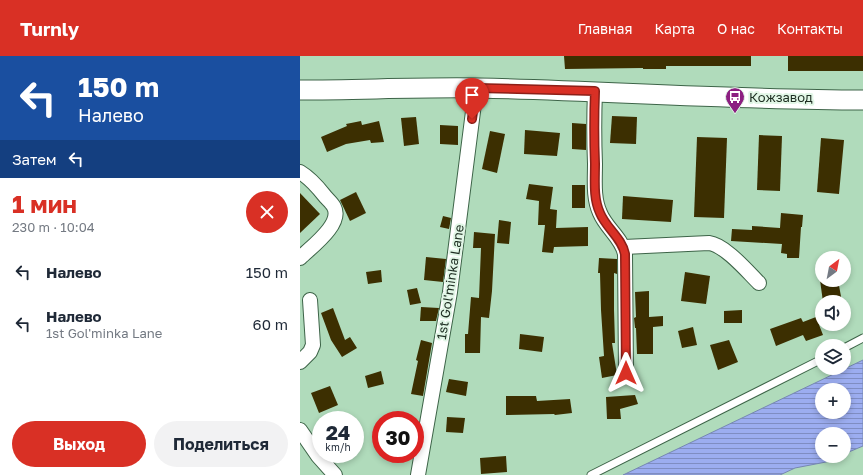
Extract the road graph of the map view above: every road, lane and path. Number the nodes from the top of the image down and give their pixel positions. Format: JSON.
{"nodes":[{"id":1,"x":476,"y":88,"type":"junction"},
{"id":2,"x":300,"y":90,"type":"edge"},
{"id":3,"x":595,"y":91,"type":"junction"},
{"id":4,"x":863,"y":100,"type":"edge"},
{"id":5,"x":300,"y":172,"type":"edge"},
{"id":6,"x":624,"y":247,"type":"junction"},
{"id":7,"x":300,"y":258,"type":"edge"},
{"id":8,"x":759,"y":283,"type":"dead end"},
{"id":9,"x":310,"y":300,"type":"dead end"},
{"id":10,"x":863,"y":338,"type":"edge"},
{"id":11,"x":851,"y":344,"type":"edge"},
{"id":12,"x":300,"y":362,"type":"edge"},
{"id":13,"x":815,"y":362,"type":"edge"},
{"id":14,"x":626,"y":373,"type":"dead end"},
{"id":15,"x":300,"y":430,"type":"edge"},
{"id":16,"x":335,"y":475,"type":"edge"},
{"id":17,"x":418,"y":475,"type":"edge"},
{"id":18,"x":591,"y":475,"type":"edge"}],
"edges":[{"from":1,"to":2,"type":"main road"},
{"from":1,"to":3,"type":"main road"},
{"from":1,"to":17,"type":"street","name":"1st Gol'minka Lane"},
{"from":3,"to":4,"type":"main road"},
{"from":3,"to":6,"type":"street"},
{"from":5,"to":7,"type":"street"},
{"from":6,"to":8,"type":"street"},
{"from":6,"to":14,"type":"street"},
{"from":9,"to":12,"type":"street"},
{"from":10,"to":11,"type":"lane"},
{"from":13,"to":18,"type":"lane"},
{"from":15,"to":16,"type":"street"}]}
